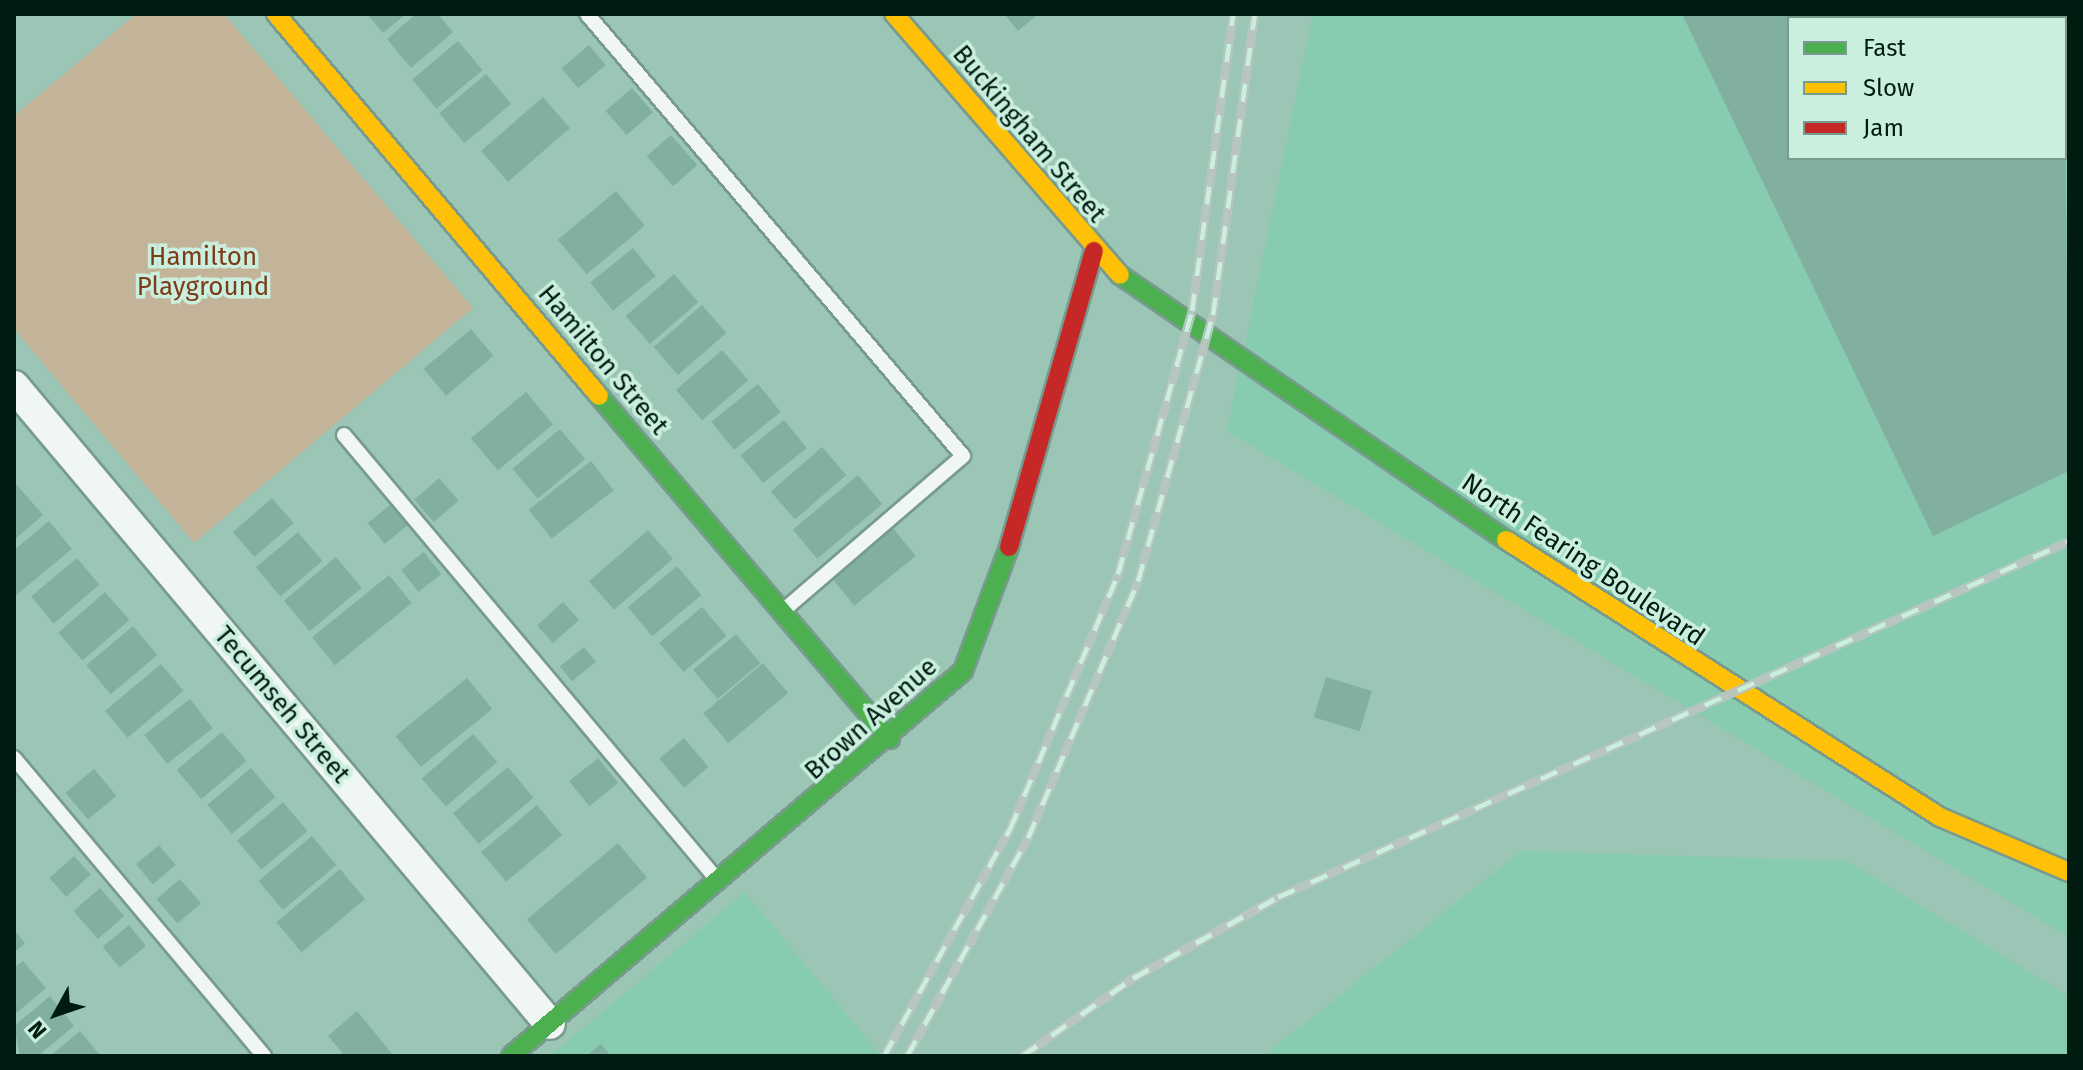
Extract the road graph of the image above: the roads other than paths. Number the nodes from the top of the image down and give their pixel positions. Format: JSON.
{"nodes":[{"id":1,"x":276,"y":14,"type":"edge"},
{"id":2,"x":587,"y":14,"type":"edge"},
{"id":3,"x":894,"y":14,"type":"edge"},
{"id":4,"x":1094,"y":251,"type":"junction"},
{"id":5,"x":14,"y":386,"type":"edge"},
{"id":6,"x":344,"y":435,"type":"dead end"},
{"id":7,"x":781,"y":611,"type":"junction"},
{"id":8,"x":890,"y":739,"type":"junction"},
{"id":9,"x":14,"y":758,"type":"edge"},
{"id":10,"x":2069,"y":872,"type":"edge"},
{"id":11,"x":720,"y":883,"type":"junction"},
{"id":12,"x":550,"y":1024,"type":"junction"},
{"id":13,"x":264,"y":1056,"type":"edge"},
{"id":14,"x":511,"y":1056,"type":"edge"}],
"edges":[{"from":1,"to":7,"type":"street","name":"Hamilton Street"},
{"from":2,"to":7,"type":"lane"},
{"from":3,"to":4,"type":"street","name":"Buckingham Street"},
{"from":4,"to":8,"type":"street","name":"Brown Avenue"},
{"from":4,"to":10,"type":"street","name":"North Fearing Boulevard"},
{"from":5,"to":12,"type":"street","name":"Tecumseh Street"},
{"from":6,"to":11,"type":"lane"},
{"from":7,"to":8,"type":"street","name":"Hamilton Street"},
{"from":8,"to":11,"type":"street","name":"Brown Avenue"},
{"from":9,"to":13,"type":"lane"},
{"from":11,"to":12,"type":"street","name":"Brown Avenue"},
{"from":12,"to":14,"type":"street","name":"Brown Avenue"}]}
